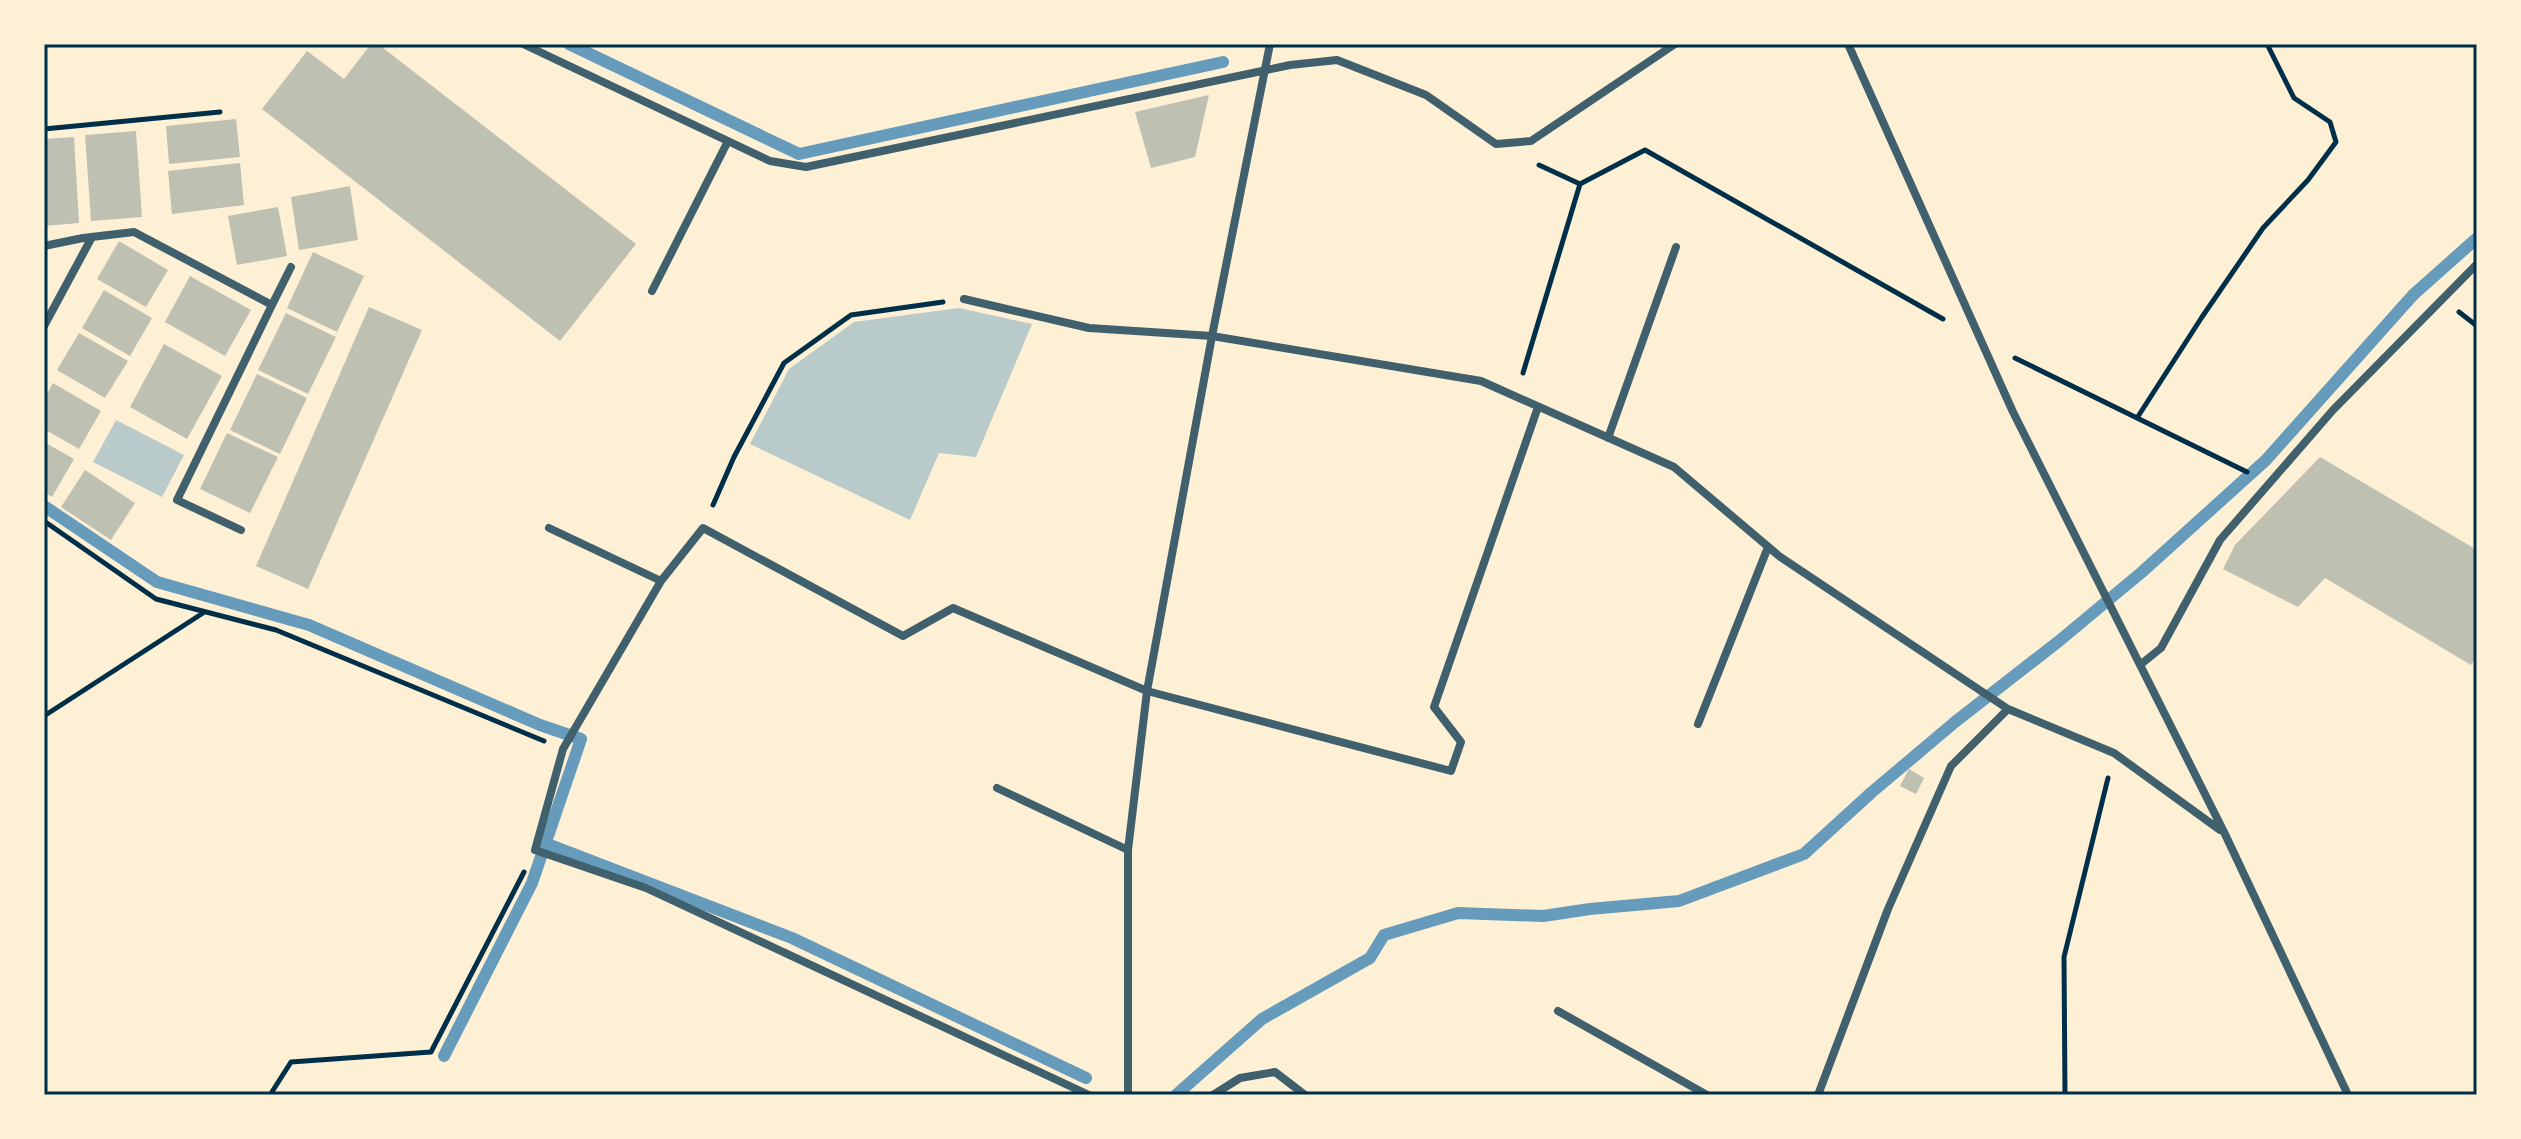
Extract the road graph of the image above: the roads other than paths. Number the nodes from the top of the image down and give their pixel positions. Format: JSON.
{"nodes":[{"id":1,"x":523,"y":44,"type":"edge"},
{"id":2,"x":1270,"y":44,"type":"edge"},
{"id":3,"x":1675,"y":44,"type":"edge"},
{"id":4,"x":1848,"y":44,"type":"edge"},
{"id":5,"x":1266,"y":71,"type":"junction"},
{"id":6,"x":727,"y":143,"type":"junction"},
{"id":7,"x":92,"y":237,"type":"junction"},
{"id":8,"x":44,"y":246,"type":"edge"},
{"id":9,"x":1676,"y":247,"type":"dead end"},
{"id":10,"x":2477,"y":264,"type":"edge"},
{"id":11,"x":291,"y":267,"type":"dead end"},
{"id":12,"x":652,"y":291,"type":"dead end"},
{"id":13,"x":964,"y":299,"type":"road end"},
{"id":14,"x":272,"y":305,"type":"junction"},
{"id":15,"x":44,"y":326,"type":"edge"},
{"id":16,"x":1212,"y":336,"type":"junction"},
{"id":17,"x":1538,"y":407,"type":"junction"},
{"id":18,"x":1608,"y":438,"type":"junction"},
{"id":19,"x":549,"y":528,"type":"dead end"},
{"id":20,"x":241,"y":530,"type":"dead end"},
{"id":21,"x":1768,"y":547,"type":"junction"},
{"id":22,"x":661,"y":581,"type":"junction"},
{"id":23,"x":2140,"y":665,"type":"junction"},
{"id":24,"x":1147,"y":691,"type":"junction"},
{"id":25,"x":2008,"y":709,"type":"junction"},
{"id":26,"x":1698,"y":724,"type":"dead end"},
{"id":27,"x":997,"y":788,"type":"dead end"},
{"id":28,"x":2224,"y":832,"type":"junction"},
{"id":29,"x":1128,"y":850,"type":"junction"},
{"id":30,"x":1558,"y":1011,"type":"dead end"},
{"id":31,"x":1089,"y":1095,"type":"edge"},
{"id":32,"x":1128,"y":1095,"type":"edge"},
{"id":33,"x":1213,"y":1095,"type":"edge"},
{"id":34,"x":1305,"y":1095,"type":"edge"},
{"id":35,"x":1707,"y":1095,"type":"edge"},
{"id":36,"x":1818,"y":1095,"type":"edge"},
{"id":37,"x":2348,"y":1095,"type":"edge"}],
"edges":[{"from":1,"to":6,"type":"street"},
{"from":2,"to":5,"type":"street"},
{"from":3,"to":5,"type":"street"},
{"from":4,"to":23,"type":"street"},
{"from":5,"to":6,"type":"street"},
{"from":5,"to":16,"type":"street"},
{"from":6,"to":12,"type":"street"},
{"from":7,"to":8,"type":"street"},
{"from":7,"to":14,"type":"street"},
{"from":7,"to":15,"type":"street"},
{"from":9,"to":18,"type":"street"},
{"from":10,"to":23,"type":"street"},
{"from":11,"to":14,"type":"street"},
{"from":13,"to":16,"type":"street"},
{"from":14,"to":20,"type":"street"},
{"from":16,"to":17,"type":"street"},
{"from":16,"to":24,"type":"street"},
{"from":17,"to":18,"type":"street"},
{"from":17,"to":24,"type":"street"},
{"from":18,"to":21,"type":"street"},
{"from":19,"to":22,"type":"street"},
{"from":21,"to":25,"type":"street"},
{"from":21,"to":26,"type":"street"},
{"from":22,"to":24,"type":"street"},
{"from":22,"to":31,"type":"street"},
{"from":23,"to":28,"type":"street"},
{"from":24,"to":29,"type":"street"},
{"from":25,"to":28,"type":"street"},
{"from":25,"to":36,"type":"street"},
{"from":27,"to":29,"type":"street"},
{"from":28,"to":37,"type":"street"},
{"from":29,"to":32,"type":"street"},
{"from":30,"to":35,"type":"street"},
{"from":33,"to":34,"type":"street"}]}
